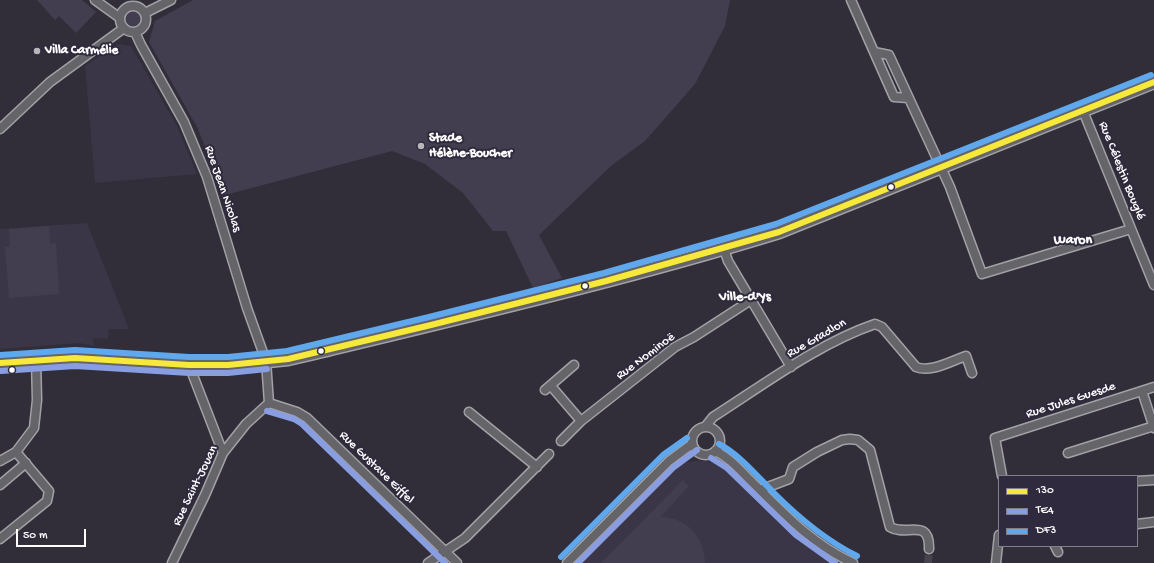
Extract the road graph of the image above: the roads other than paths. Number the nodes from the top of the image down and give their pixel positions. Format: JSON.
{"nodes":[{"id":1,"x":95,"y":0,"type":"edge"},
{"id":2,"x":171,"y":0,"type":"edge"},
{"id":3,"x":851,"y":0,"type":"edge"},
{"id":4,"x":134,"y":3,"type":"edge"},
{"id":5,"x":145,"y":13,"type":"junction"},
{"id":6,"x":120,"y":18,"type":"junction"},
{"id":7,"x":124,"y":28,"type":"junction"},
{"id":8,"x":136,"y":32,"type":"junction"},
{"id":9,"x":874,"y":52,"type":"junction"},
{"id":10,"x":1154,"y":82,"type":"edge"},
{"id":11,"x":908,"y":98,"type":"junction"},
{"id":12,"x":1083,"y":110,"type":"junction"},
{"id":13,"x":0,"y":129,"type":"edge"},
{"id":14,"x":941,"y":169,"type":"junction"},
{"id":15,"x":1131,"y":229,"type":"junction"},
{"id":16,"x":724,"y":249,"type":"junction"},
{"id":17,"x":1154,"y":285,"type":"edge"},
{"id":18,"x":751,"y":300,"type":"junction"},
{"id":19,"x":36,"y":359,"type":"junction"},
{"id":20,"x":266,"y":361,"type":"junction"},
{"id":21,"x":0,"y":363,"type":"edge"},
{"id":22,"x":189,"y":365,"type":"junction"},
{"id":23,"x":574,"y":365,"type":"dead end"},
{"id":24,"x":791,"y":368,"type":"junction"},
{"id":25,"x":972,"y":373,"type":"dead end"},
{"id":26,"x":1154,"y":387,"type":"edge"},
{"id":27,"x":1142,"y":391,"type":"junction"},
{"id":28,"x":269,"y":403,"type":"junction"},
{"id":29,"x":468,"y":412,"type":"dead end"},
{"id":30,"x":581,"y":421,"type":"junction"},
{"id":31,"x":705,"y":427,"type":"junction"},
{"id":32,"x":1154,"y":427,"type":"edge"},
{"id":33,"x":561,"y":441,"type":"dead end"},
{"id":34,"x":692,"y":444,"type":"junction"},
{"id":35,"x":715,"y":451,"type":"junction"},
{"id":36,"x":16,"y":452,"type":"junction"},
{"id":37,"x":223,"y":453,"type":"junction"},
{"id":38,"x":1068,"y":453,"type":"dead end"},
{"id":39,"x":549,"y":454,"type":"dead end"},
{"id":40,"x":0,"y":461,"type":"edge"},
{"id":41,"x":26,"y":464,"type":"junction"},
{"id":42,"x":537,"y":467,"type":"junction"},
{"id":43,"x":1002,"y":475,"type":"edge"},
{"id":44,"x":1154,"y":480,"type":"edge"},
{"id":45,"x":1138,"y":481,"type":"edge"},
{"id":46,"x":0,"y":485,"type":"edge"},
{"id":47,"x":760,"y":490,"type":"junction"},
{"id":48,"x":1154,"y":522,"type":"edge"},
{"id":49,"x":1138,"y":524,"type":"edge"},
{"id":50,"x":0,"y":539,"type":"edge"},
{"id":51,"x":999,"y":547,"type":"edge"},
{"id":52,"x":929,"y":548,"type":"tunnel mouth"},
{"id":53,"x":444,"y":551,"type":"junction"},
{"id":54,"x":172,"y":563,"type":"edge"},
{"id":55,"x":428,"y":563,"type":"edge"},
{"id":56,"x":457,"y":563,"type":"edge"},
{"id":57,"x":567,"y":563,"type":"edge"},
{"id":58,"x":853,"y":563,"type":"edge"},
{"id":59,"x":996,"y":563,"type":"edge"}],
"edges":[{"from":1,"to":6,"type":"street"},
{"from":2,"to":5,"type":"street"},
{"from":3,"to":9,"type":"street"},
{"from":4,"to":5,"type":"street"},
{"from":4,"to":6,"type":"street"},
{"from":5,"to":8,"type":"street"},
{"from":6,"to":7,"type":"street"},
{"from":7,"to":8,"type":"street"},
{"from":7,"to":13,"type":"street"},
{"from":8,"to":20,"type":"street","name":"Rue Jean Nicolas"},
{"from":9,"to":11,"type":"street"},
{"from":9,"to":11,"type":"street"},
{"from":10,"to":12,"type":"main road"},
{"from":11,"to":14,"type":"street"},
{"from":12,"to":14,"type":"main road"},
{"from":12,"to":15,"type":"street","name":"Rue Célestin Bouglé"},
{"from":14,"to":15,"type":"street"},
{"from":14,"to":16,"type":"main road"},
{"from":15,"to":17,"type":"street","name":"Rue Célestin Bouglé"},
{"from":16,"to":18,"type":"street"},
{"from":16,"to":20,"type":"main road"},
{"from":18,"to":24,"type":"street"},
{"from":18,"to":30,"type":"street","name":"Rue Nominoë"},
{"from":19,"to":21,"type":"main road"},
{"from":19,"to":22,"type":"main road"},
{"from":19,"to":36,"type":"street"},
{"from":20,"to":22,"type":"main road"},
{"from":20,"to":28,"type":"street"},
{"from":22,"to":37,"type":"street"},
{"from":23,"to":30,"type":"street"},
{"from":24,"to":25,"type":"street","name":"Rue Gradlon"},
{"from":24,"to":31,"type":"street","name":"Rue Gradlon"},
{"from":26,"to":27,"type":"street","name":"Rue Jules Guesde"},
{"from":27,"to":32,"type":"street"},
{"from":27,"to":43,"type":"street","name":"Rue Jules Guesde"},
{"from":28,"to":37,"type":"street","name":"Rue Saint-Jouan"},
{"from":28,"to":53,"type":"street","name":"Rue Gustave Eiffel"},
{"from":29,"to":42,"type":"street"},
{"from":30,"to":33,"type":"street","name":"Rue Nominoë"},
{"from":31,"to":34,"type":"street"},
{"from":31,"to":35,"type":"street"},
{"from":32,"to":38,"type":"street"},
{"from":34,"to":35,"type":"street"},
{"from":34,"to":57,"type":"street"},
{"from":35,"to":47,"type":"street"},
{"from":36,"to":40,"type":"street"},
{"from":36,"to":41,"type":"street"},
{"from":37,"to":54,"type":"street","name":"Rue Saint-Jouan"},
{"from":39,"to":42,"type":"street"},
{"from":41,"to":46,"type":"street"},
{"from":41,"to":50,"type":"street"},
{"from":42,"to":53,"type":"street"},
{"from":44,"to":45,"type":"street"},
{"from":47,"to":52,"type":"street"},
{"from":47,"to":58,"type":"street"},
{"from":48,"to":49,"type":"street"},
{"from":51,"to":59,"type":"street"},
{"from":53,"to":55,"type":"street"},
{"from":53,"to":56,"type":"street","name":"Rue Gustave Eiffel"}]}
